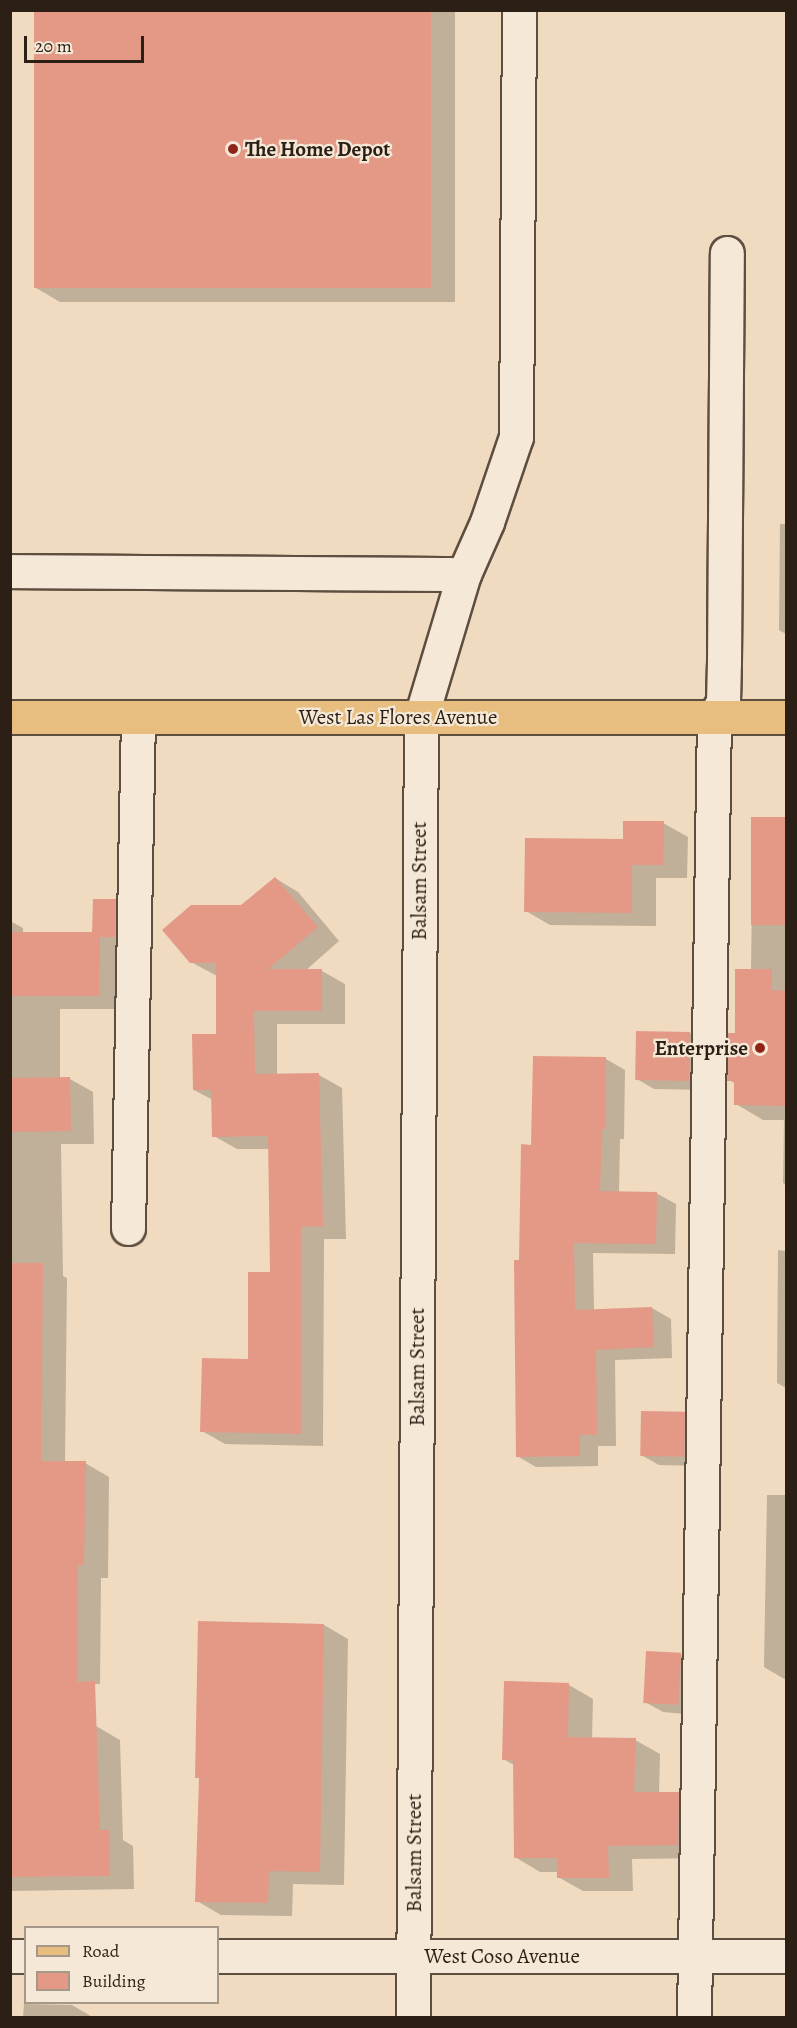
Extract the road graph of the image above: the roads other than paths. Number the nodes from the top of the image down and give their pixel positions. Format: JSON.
{"nodes":[{"id":1,"x":519,"y":10,"type":"edge"},
{"id":2,"x":727,"y":253,"type":"dead end"},
{"id":3,"x":10,"y":571,"type":"edge"},
{"id":4,"x":464,"y":574,"type":"junction"},
{"id":5,"x":10,"y":717,"type":"edge"},
{"id":6,"x":138,"y":717,"type":"junction"},
{"id":7,"x":421,"y":717,"type":"junction"},
{"id":8,"x":714,"y":717,"type":"junction"},
{"id":9,"x":786,"y":717,"type":"edge"},
{"id":10,"x":128,"y":1228,"type":"dead end"},
{"id":11,"x":219,"y":1956,"type":"edge"},
{"id":12,"x":414,"y":1956,"type":"junction"},
{"id":13,"x":786,"y":1956,"type":"edge"},
{"id":14,"x":694,"y":1957,"type":"junction"},
{"id":15,"x":413,"y":2018,"type":"edge"},
{"id":16,"x":694,"y":2018,"type":"edge"}],
"edges":[{"from":1,"to":4,"type":"street","name":"Balsam Street"},
{"from":2,"to":8,"type":"street"},
{"from":3,"to":4,"type":"street"},
{"from":4,"to":7,"type":"street","name":"Balsam Street"},
{"from":5,"to":6,"type":"main road","name":"West Las Flores Avenue"},
{"from":6,"to":7,"type":"main road","name":"West Las Flores Avenue"},
{"from":6,"to":10,"type":"street"},
{"from":7,"to":8,"type":"main road","name":"West Las Flores Avenue"},
{"from":7,"to":12,"type":"street","name":"Balsam Street"},
{"from":8,"to":9,"type":"main road","name":"West Las Flores Avenue"},
{"from":8,"to":14,"type":"street"},
{"from":11,"to":12,"type":"street","name":"West Coso Avenue"},
{"from":12,"to":14,"type":"street","name":"West Coso Avenue"},
{"from":12,"to":15,"type":"street","name":"Balsam Street"},
{"from":13,"to":14,"type":"street","name":"West Coso Avenue"},
{"from":14,"to":16,"type":"street"}]}
